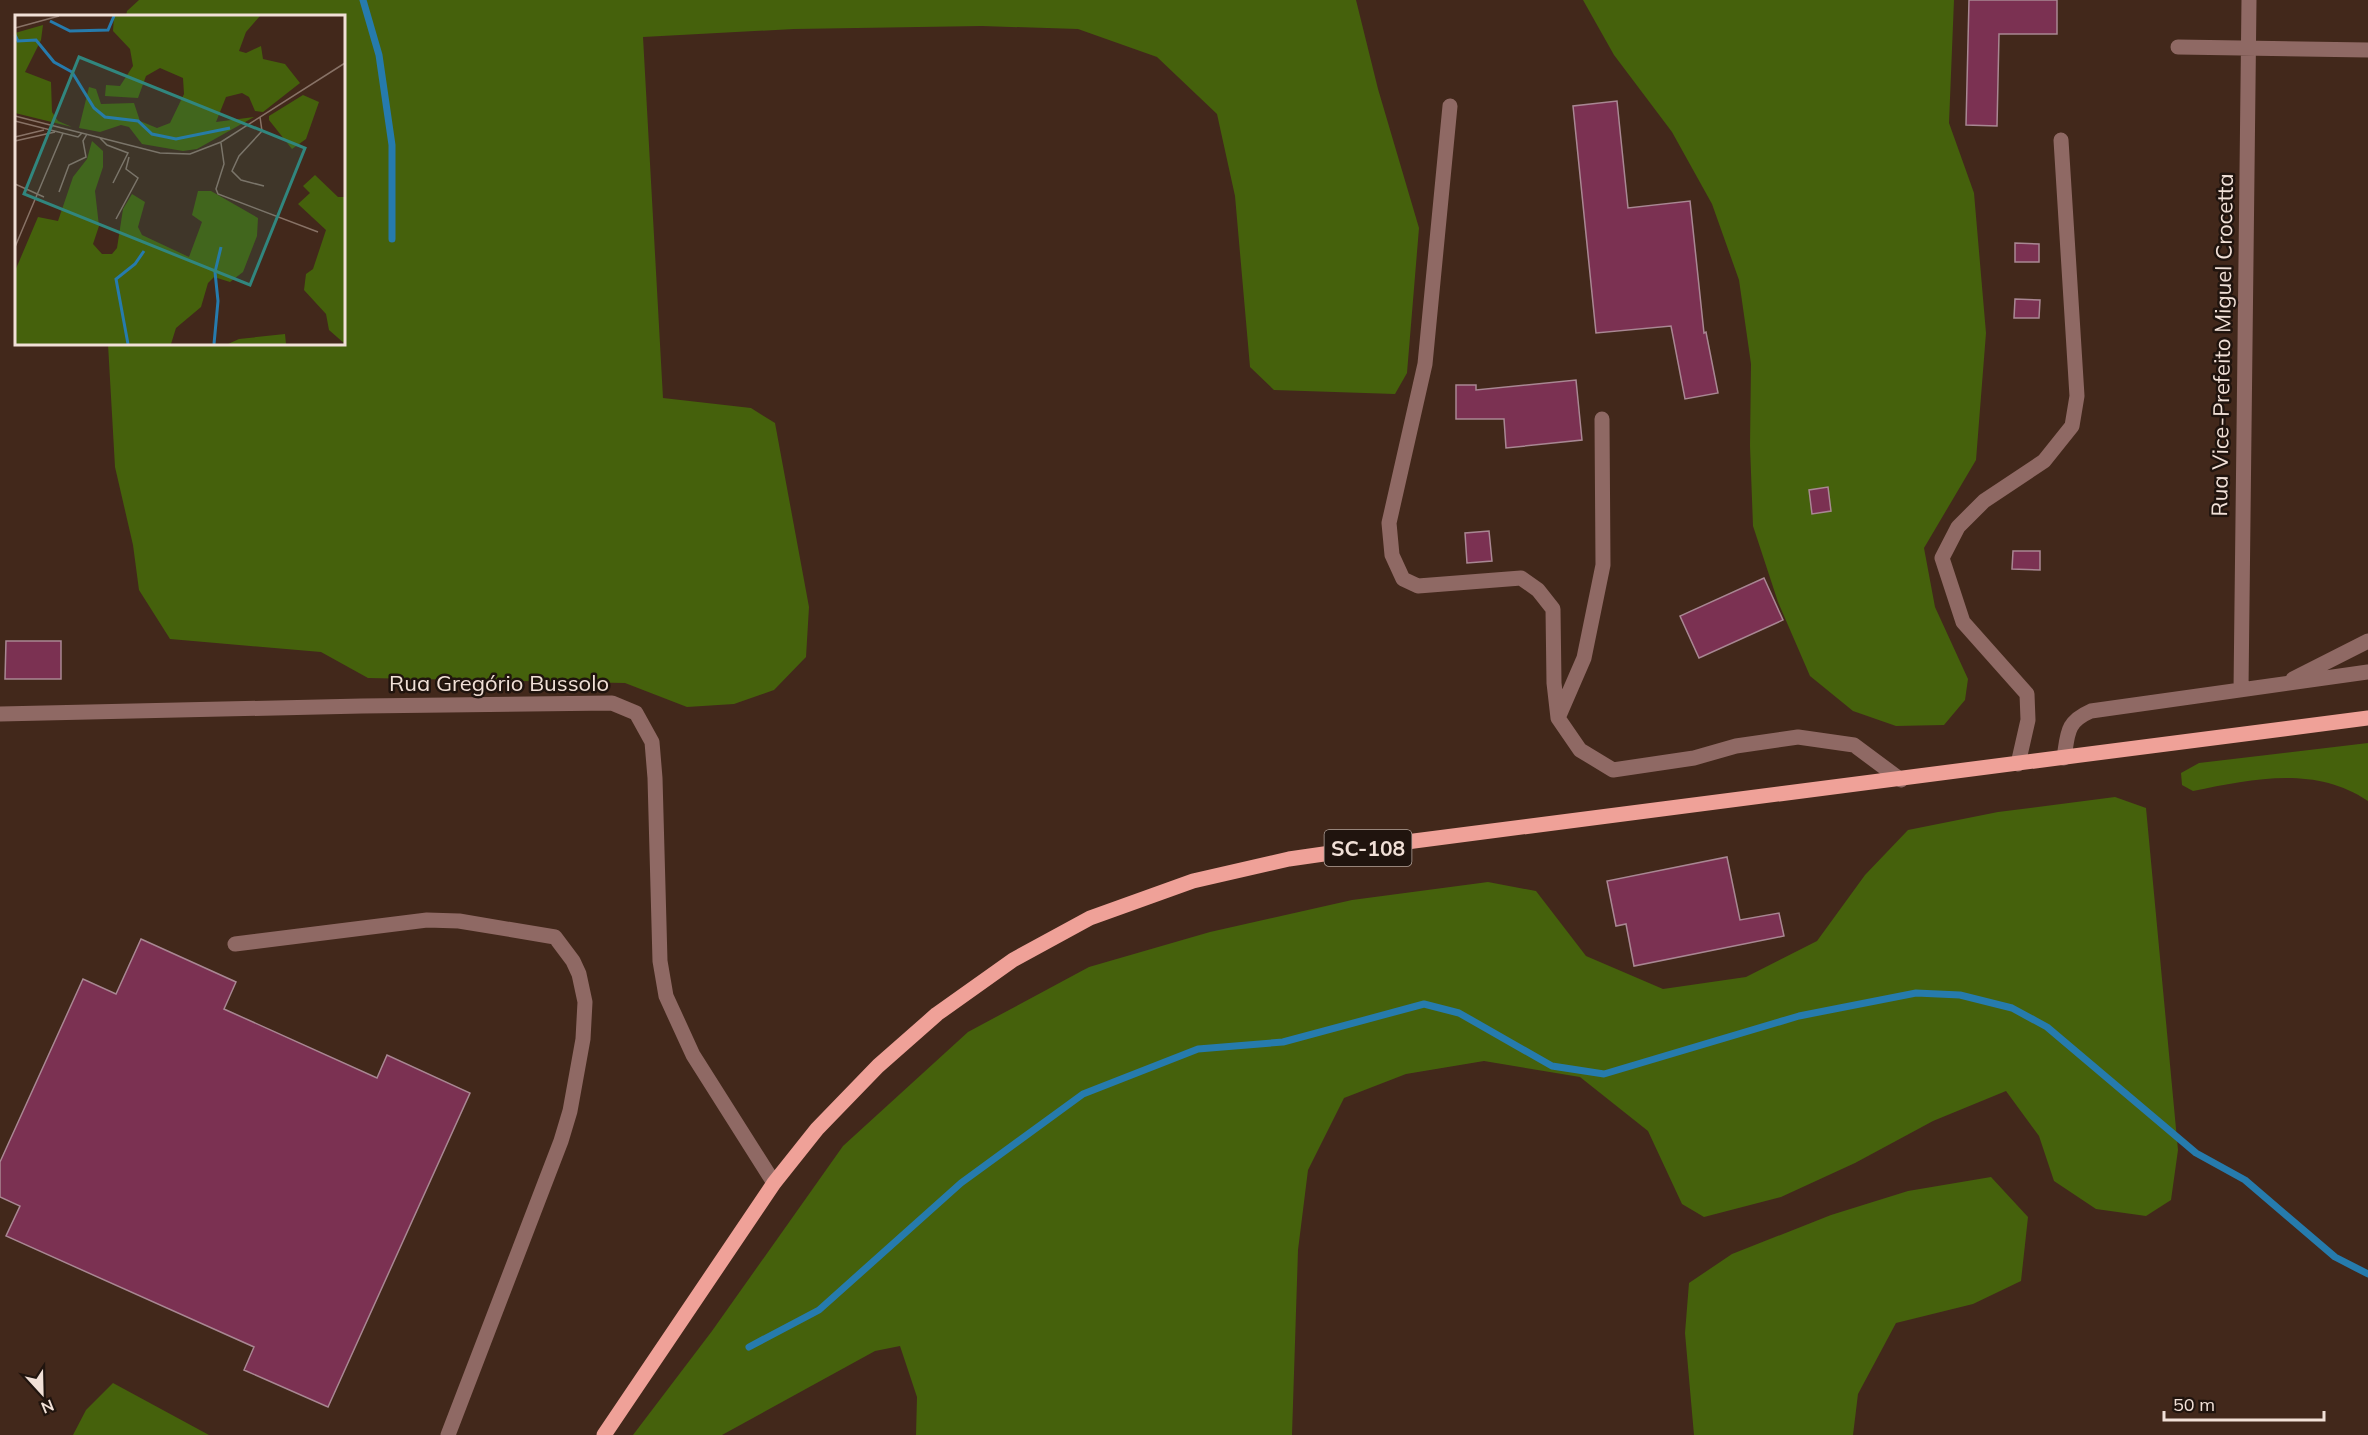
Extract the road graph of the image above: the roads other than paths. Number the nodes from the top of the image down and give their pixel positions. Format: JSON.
{"nodes":[{"id":1,"x":2249,"y":0,"type":"edge"},
{"id":2,"x":2178,"y":47,"type":"dead end"},
{"id":3,"x":2248,"y":48,"type":"junction"},
{"id":4,"x":2368,"y":50,"type":"edge"},
{"id":5,"x":1450,"y":106,"type":"dead end"},
{"id":6,"x":2061,"y":140,"type":"dead end"},
{"id":7,"x":1602,"y":419,"type":"dead end"},
{"id":8,"x":2368,"y":641,"type":"edge"},
{"id":9,"x":2368,"y":672,"type":"edge"},
{"id":10,"x":2282,"y":684,"type":"junction"},
{"id":11,"x":2241,"y":690,"type":"junction"},
{"id":12,"x":0,"y":714,"type":"edge"},
{"id":13,"x":1558,"y":718,"type":"junction"},
{"id":14,"x":2368,"y":718,"type":"edge"},
{"id":15,"x":2064,"y":758,"type":"junction"},
{"id":16,"x":2018,"y":764,"type":"junction"},
{"id":17,"x":1901,"y":780,"type":"junction"},
{"id":18,"x":235,"y":944,"type":"dead end"},
{"id":19,"x":774,"y":1183,"type":"junction"},
{"id":20,"x":448,"y":1435,"type":"edge"},
{"id":21,"x":604,"y":1435,"type":"edge"}],
"edges":[{"from":1,"to":3,"type":"street","name":"Rua Vice-Prefeito Miguel Crocetta"},
{"from":2,"to":3,"type":"street"},
{"from":3,"to":4,"type":"street"},
{"from":3,"to":11,"type":"street","name":"Rua Vice-Prefeito Miguel Crocetta"},
{"from":5,"to":13,"type":"street"},
{"from":6,"to":16,"type":"street"},
{"from":7,"to":13,"type":"street"},
{"from":8,"to":10,"type":"street"},
{"from":9,"to":10,"type":"street"},
{"from":10,"to":11,"type":"street"},
{"from":11,"to":15,"type":"street"},
{"from":12,"to":19,"type":"street","name":"Rua Gregório Bussolo"},
{"from":13,"to":17,"type":"street"},
{"from":14,"to":15,"type":"main road","number":"SC-108"},
{"from":15,"to":16,"type":"main road","number":"SC-108"},
{"from":16,"to":17,"type":"main road","number":"SC-108"},
{"from":17,"to":19,"type":"main road","number":"SC-108"},
{"from":18,"to":20,"type":"street"},
{"from":19,"to":21,"type":"main road","number":"SC-108"}]}
